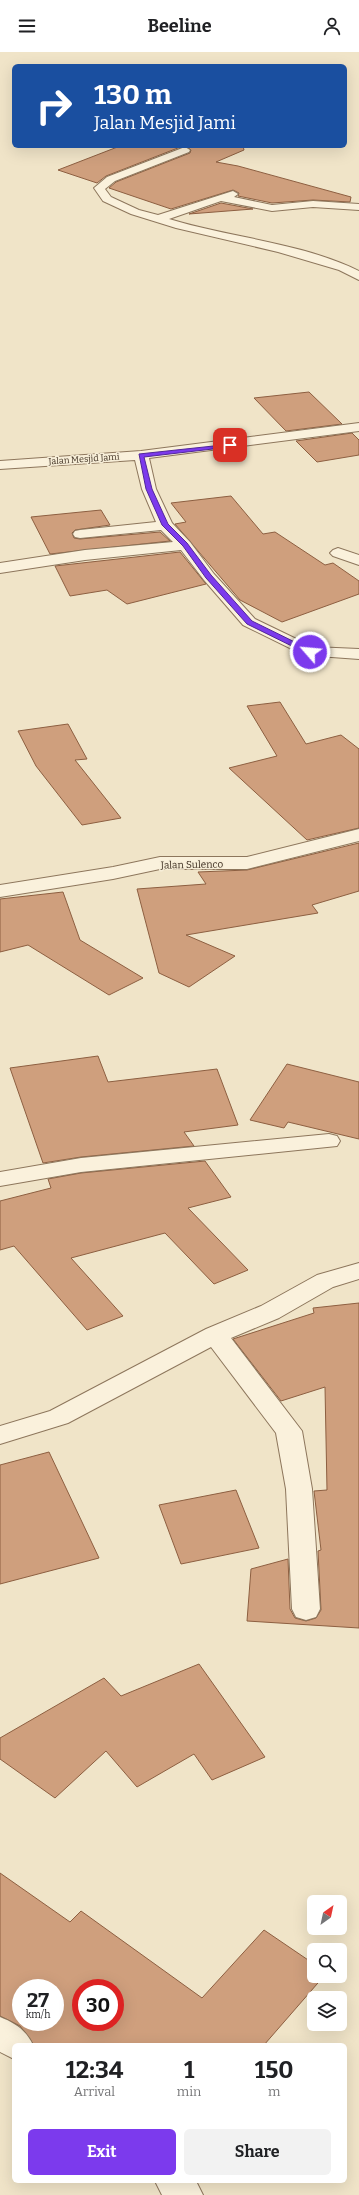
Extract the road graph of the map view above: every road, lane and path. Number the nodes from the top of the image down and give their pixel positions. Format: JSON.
{"nodes":[{"id":1,"x":184,"y":150,"type":"dead end"},
{"id":2,"x":242,"y":191,"type":"dead end"},
{"id":3,"x":220,"y":198,"type":"junction"},
{"id":4,"x":359,"y":207,"type":"edge"},
{"id":5,"x":158,"y":219,"type":"junction"},
{"id":6,"x":359,"y":276,"type":"edge"},
{"id":7,"x":359,"y":427,"type":"edge"},
{"id":8,"x":141,"y":455,"type":"junction"},
{"id":9,"x":0,"y":465,"type":"edge"},
{"id":10,"x":165,"y":525,"type":"junction"},
{"id":11,"x":80,"y":534,"type":"dead end"},
{"id":12,"x":185,"y":545,"type":"junction"},
{"id":13,"x":338,"y":553,"type":"dead end"},
{"id":14,"x":359,"y":560,"type":"edge"},
{"id":15,"x":0,"y":568,"type":"edge"},
{"id":16,"x":359,"y":654,"type":"edge"},
{"id":17,"x":359,"y":835,"type":"edge"},
{"id":18,"x":0,"y":891,"type":"edge"},
{"id":19,"x":329,"y":1141,"type":"dead end"},
{"id":20,"x":0,"y":1179,"type":"edge"},
{"id":21,"x":359,"y":1271,"type":"edge"},
{"id":22,"x":215,"y":1335,"type":"junction"},
{"id":23,"x":0,"y":1435,"type":"edge"},
{"id":24,"x":306,"y":1609,"type":"dead end"},
{"id":25,"x":0,"y":2032,"type":"edge"},
{"id":26,"x":14,"y":2043,"type":"edge"},
{"id":27,"x":174,"y":2183,"type":"edge"},
{"id":28,"x":186,"y":2195,"type":"edge"}],
"edges":[{"from":1,"to":5,"type":"street"},
{"from":2,"to":3,"type":"street"},
{"from":3,"to":4,"type":"street"},
{"from":3,"to":5,"type":"street"},
{"from":5,"to":6,"type":"street"},
{"from":7,"to":8,"type":"street","name":"Jalan Mesjid Jami"},
{"from":8,"to":9,"type":"street","name":"Jalan Mesjid Jami"},
{"from":8,"to":10,"type":"street"},
{"from":10,"to":11,"type":"street"},
{"from":10,"to":12,"type":"street"},
{"from":12,"to":15,"type":"street"},
{"from":12,"to":16,"type":"street"},
{"from":13,"to":14,"type":"street"},
{"from":17,"to":18,"type":"street","name":"Jalan Sulenco"},
{"from":19,"to":20,"type":"street"},
{"from":21,"to":22,"type":"street"},
{"from":22,"to":23,"type":"street"},
{"from":22,"to":24,"type":"street"},
{"from":25,"to":26,"type":"street"},
{"from":27,"to":28,"type":"street"}]}
